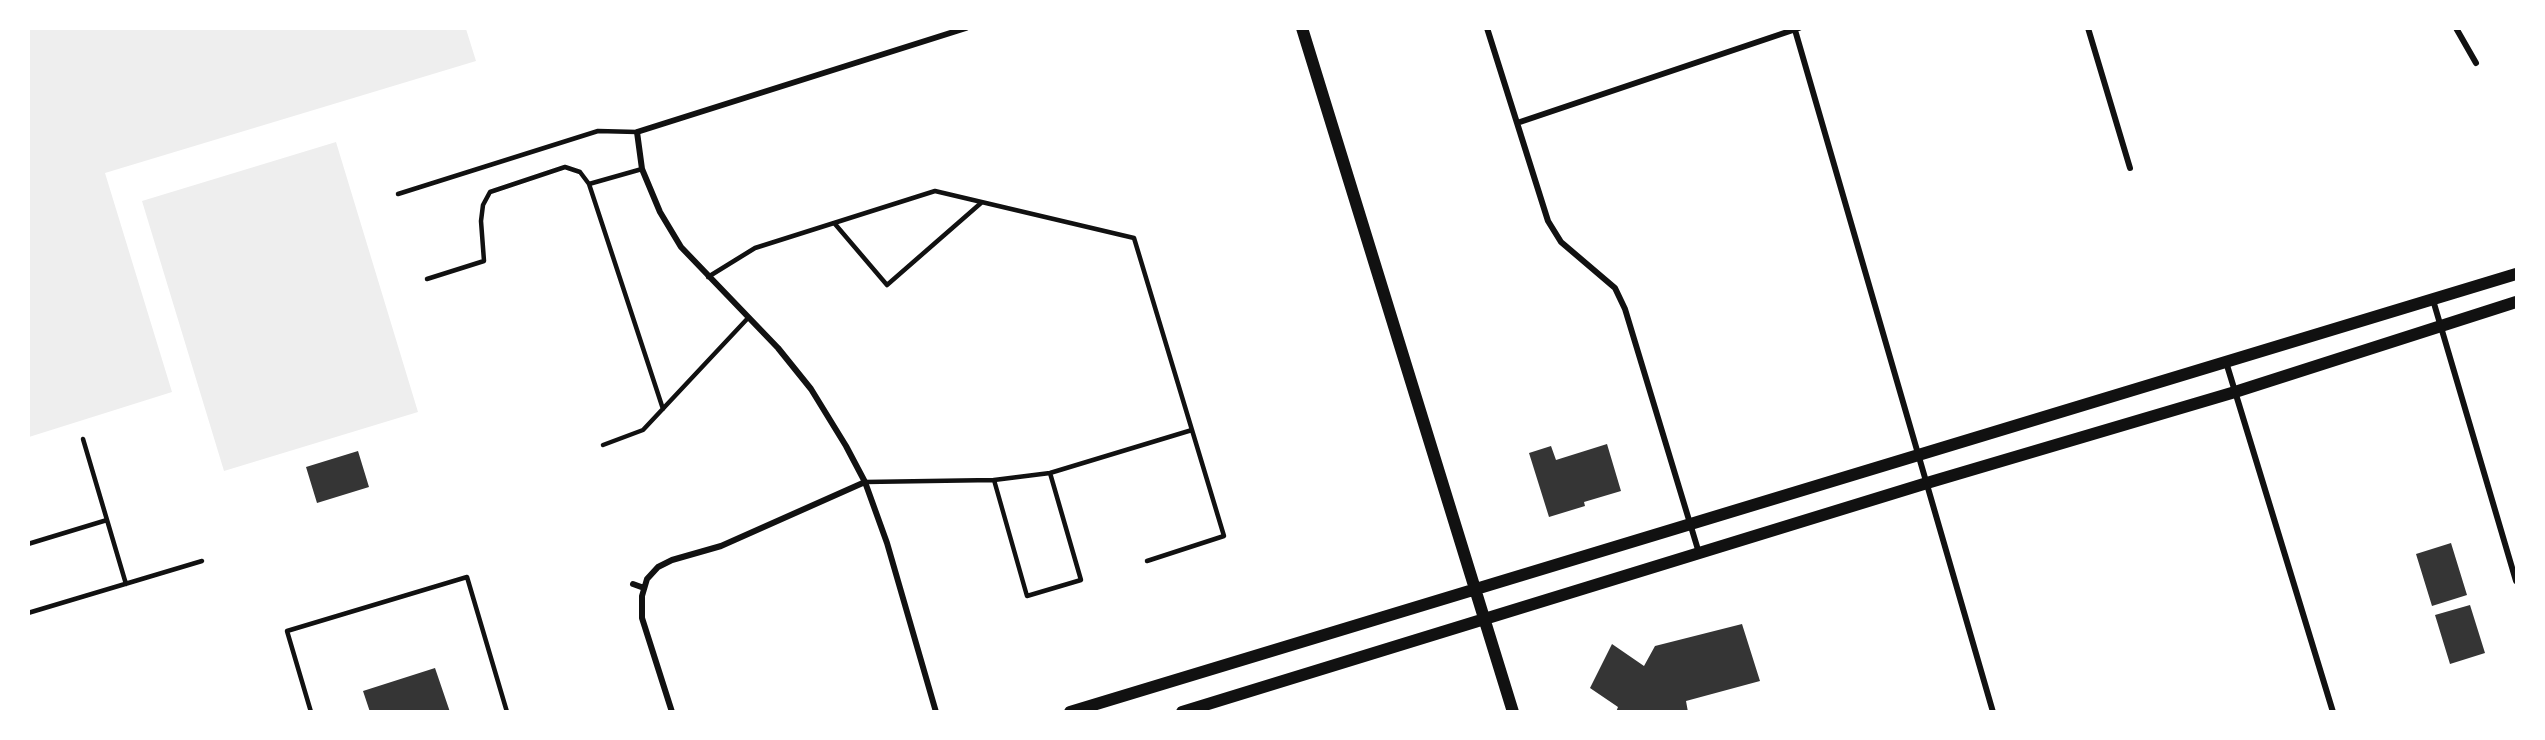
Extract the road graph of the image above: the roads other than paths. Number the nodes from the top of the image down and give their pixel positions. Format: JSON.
{"nodes":[{"id":1,"x":966,"y":28,"type":"edge"},
{"id":2,"x":1302,"y":28,"type":"edge"},
{"id":3,"x":1488,"y":28,"type":"edge"},
{"id":4,"x":2088,"y":28,"type":"edge"},
{"id":5,"x":2456,"y":28,"type":"edge"},
{"id":6,"x":1797,"y":29,"type":"edge"},
{"id":7,"x":2476,"y":63,"type":"dead end"},
{"id":8,"x":1516,"y":123,"type":"junction"},
{"id":9,"x":637,"y":132,"type":"junction"},
{"id":10,"x":2130,"y":168,"type":"dead end"},
{"id":11,"x":642,"y":169,"type":"junction"},
{"id":12,"x":590,"y":184,"type":"junction"},
{"id":13,"x":398,"y":194,"type":"dead end"},
{"id":14,"x":981,"y":203,"type":"junction"},
{"id":15,"x":835,"y":224,"type":"junction"},
{"id":16,"x":2517,"y":274,"type":"edge"},
{"id":17,"x":708,"y":277,"type":"junction"},
{"id":18,"x":427,"y":279,"type":"dead end"},
{"id":19,"x":2433,"y":300,"type":"junction"},
{"id":20,"x":2517,"y":302,"type":"edge"},
{"id":21,"x":748,"y":318,"type":"junction"},
{"id":22,"x":2440,"y":327,"type":"junction"},
{"id":23,"x":2226,"y":362,"type":"junction"},
{"id":24,"x":2235,"y":392,"type":"junction"},
{"id":25,"x":663,"y":409,"type":"junction"},
{"id":26,"x":1192,"y":430,"type":"junction"},
{"id":27,"x":83,"y":439,"type":"dead end"},
{"id":28,"x":603,"y":445,"type":"dead end"},
{"id":29,"x":1920,"y":454,"type":"junction"},
{"id":30,"x":1050,"y":473,"type":"junction"},
{"id":31,"x":994,"y":480,"type":"junction"},
{"id":32,"x":865,"y":482,"type":"junction"},
{"id":33,"x":1927,"y":483,"type":"junction"},
{"id":34,"x":107,"y":520,"type":"junction"},
{"id":35,"x":1691,"y":524,"type":"junction"},
{"id":36,"x":28,"y":544,"type":"edge"},
{"id":37,"x":1699,"y":554,"type":"junction"},
{"id":38,"x":202,"y":561,"type":"dead end"},
{"id":39,"x":1146,"y":561,"type":"dead end"},
{"id":40,"x":2517,"y":580,"type":"edge"},
{"id":41,"x":126,"y":584,"type":"junction"},
{"id":42,"x":633,"y":584,"type":"dead end"},
{"id":43,"x":644,"y":588,"type":"junction"},
{"id":44,"x":1475,"y":588,"type":"junction"},
{"id":45,"x":28,"y":613,"type":"edge"},
{"id":46,"x":1484,"y":619,"type":"junction"},
{"id":47,"x":311,"y":711,"type":"edge"},
{"id":48,"x":507,"y":711,"type":"edge"},
{"id":49,"x":672,"y":711,"type":"edge"},
{"id":50,"x":936,"y":711,"type":"edge"},
{"id":51,"x":1070,"y":711,"type":"edge"},
{"id":52,"x":1182,"y":711,"type":"edge"},
{"id":53,"x":1513,"y":711,"type":"edge"},
{"id":54,"x":1993,"y":711,"type":"edge"},
{"id":55,"x":2333,"y":711,"type":"edge"}],
"edges":[{"from":1,"to":9,"type":"street"},
{"from":2,"to":44,"type":"main road"},
{"from":3,"to":8,"type":"street"},
{"from":4,"to":10,"type":"street"},
{"from":5,"to":7,"type":"street"},
{"from":6,"to":8,"type":"street"},
{"from":6,"to":29,"type":"street"},
{"from":8,"to":35,"type":"street"},
{"from":9,"to":11,"type":"street"},
{"from":9,"to":13,"type":"lane"},
{"from":11,"to":12,"type":"lane"},
{"from":11,"to":17,"type":"street"},
{"from":12,"to":18,"type":"lane"},
{"from":12,"to":25,"type":"lane"},
{"from":14,"to":15,"type":"lane"},
{"from":14,"to":15,"type":"lane"},
{"from":14,"to":26,"type":"lane"},
{"from":15,"to":17,"type":"lane"},
{"from":16,"to":19,"type":"main road"},
{"from":17,"to":21,"type":"street"},
{"from":19,"to":22,"type":"street"},
{"from":19,"to":23,"type":"main road"},
{"from":20,"to":22,"type":"main road"},
{"from":21,"to":25,"type":"lane"},
{"from":21,"to":32,"type":"street"},
{"from":22,"to":24,"type":"main road"},
{"from":22,"to":40,"type":"street"},
{"from":23,"to":24,"type":"street"},
{"from":23,"to":29,"type":"main road"},
{"from":24,"to":33,"type":"main road"},
{"from":24,"to":55,"type":"street"},
{"from":25,"to":28,"type":"lane"},
{"from":26,"to":30,"type":"lane"},
{"from":26,"to":39,"type":"lane"},
{"from":27,"to":34,"type":"lane"},
{"from":29,"to":33,"type":"street"},
{"from":29,"to":35,"type":"main road"},
{"from":30,"to":31,"type":"lane"},
{"from":30,"to":31,"type":"lane"},
{"from":31,"to":32,"type":"lane"},
{"from":32,"to":43,"type":"street"},
{"from":32,"to":50,"type":"street"},
{"from":33,"to":37,"type":"main road"},
{"from":33,"to":54,"type":"street"},
{"from":34,"to":36,"type":"lane"},
{"from":34,"to":41,"type":"lane"},
{"from":35,"to":37,"type":"street"},
{"from":35,"to":44,"type":"main road"},
{"from":37,"to":46,"type":"main road"},
{"from":38,"to":41,"type":"lane"},
{"from":41,"to":45,"type":"lane"},
{"from":42,"to":43,"type":"street"},
{"from":43,"to":49,"type":"street"},
{"from":44,"to":46,"type":"main road"},
{"from":44,"to":51,"type":"main road"},
{"from":46,"to":52,"type":"main road"},
{"from":46,"to":53,"type":"main road"},
{"from":47,"to":48,"type":"lane"}]}
